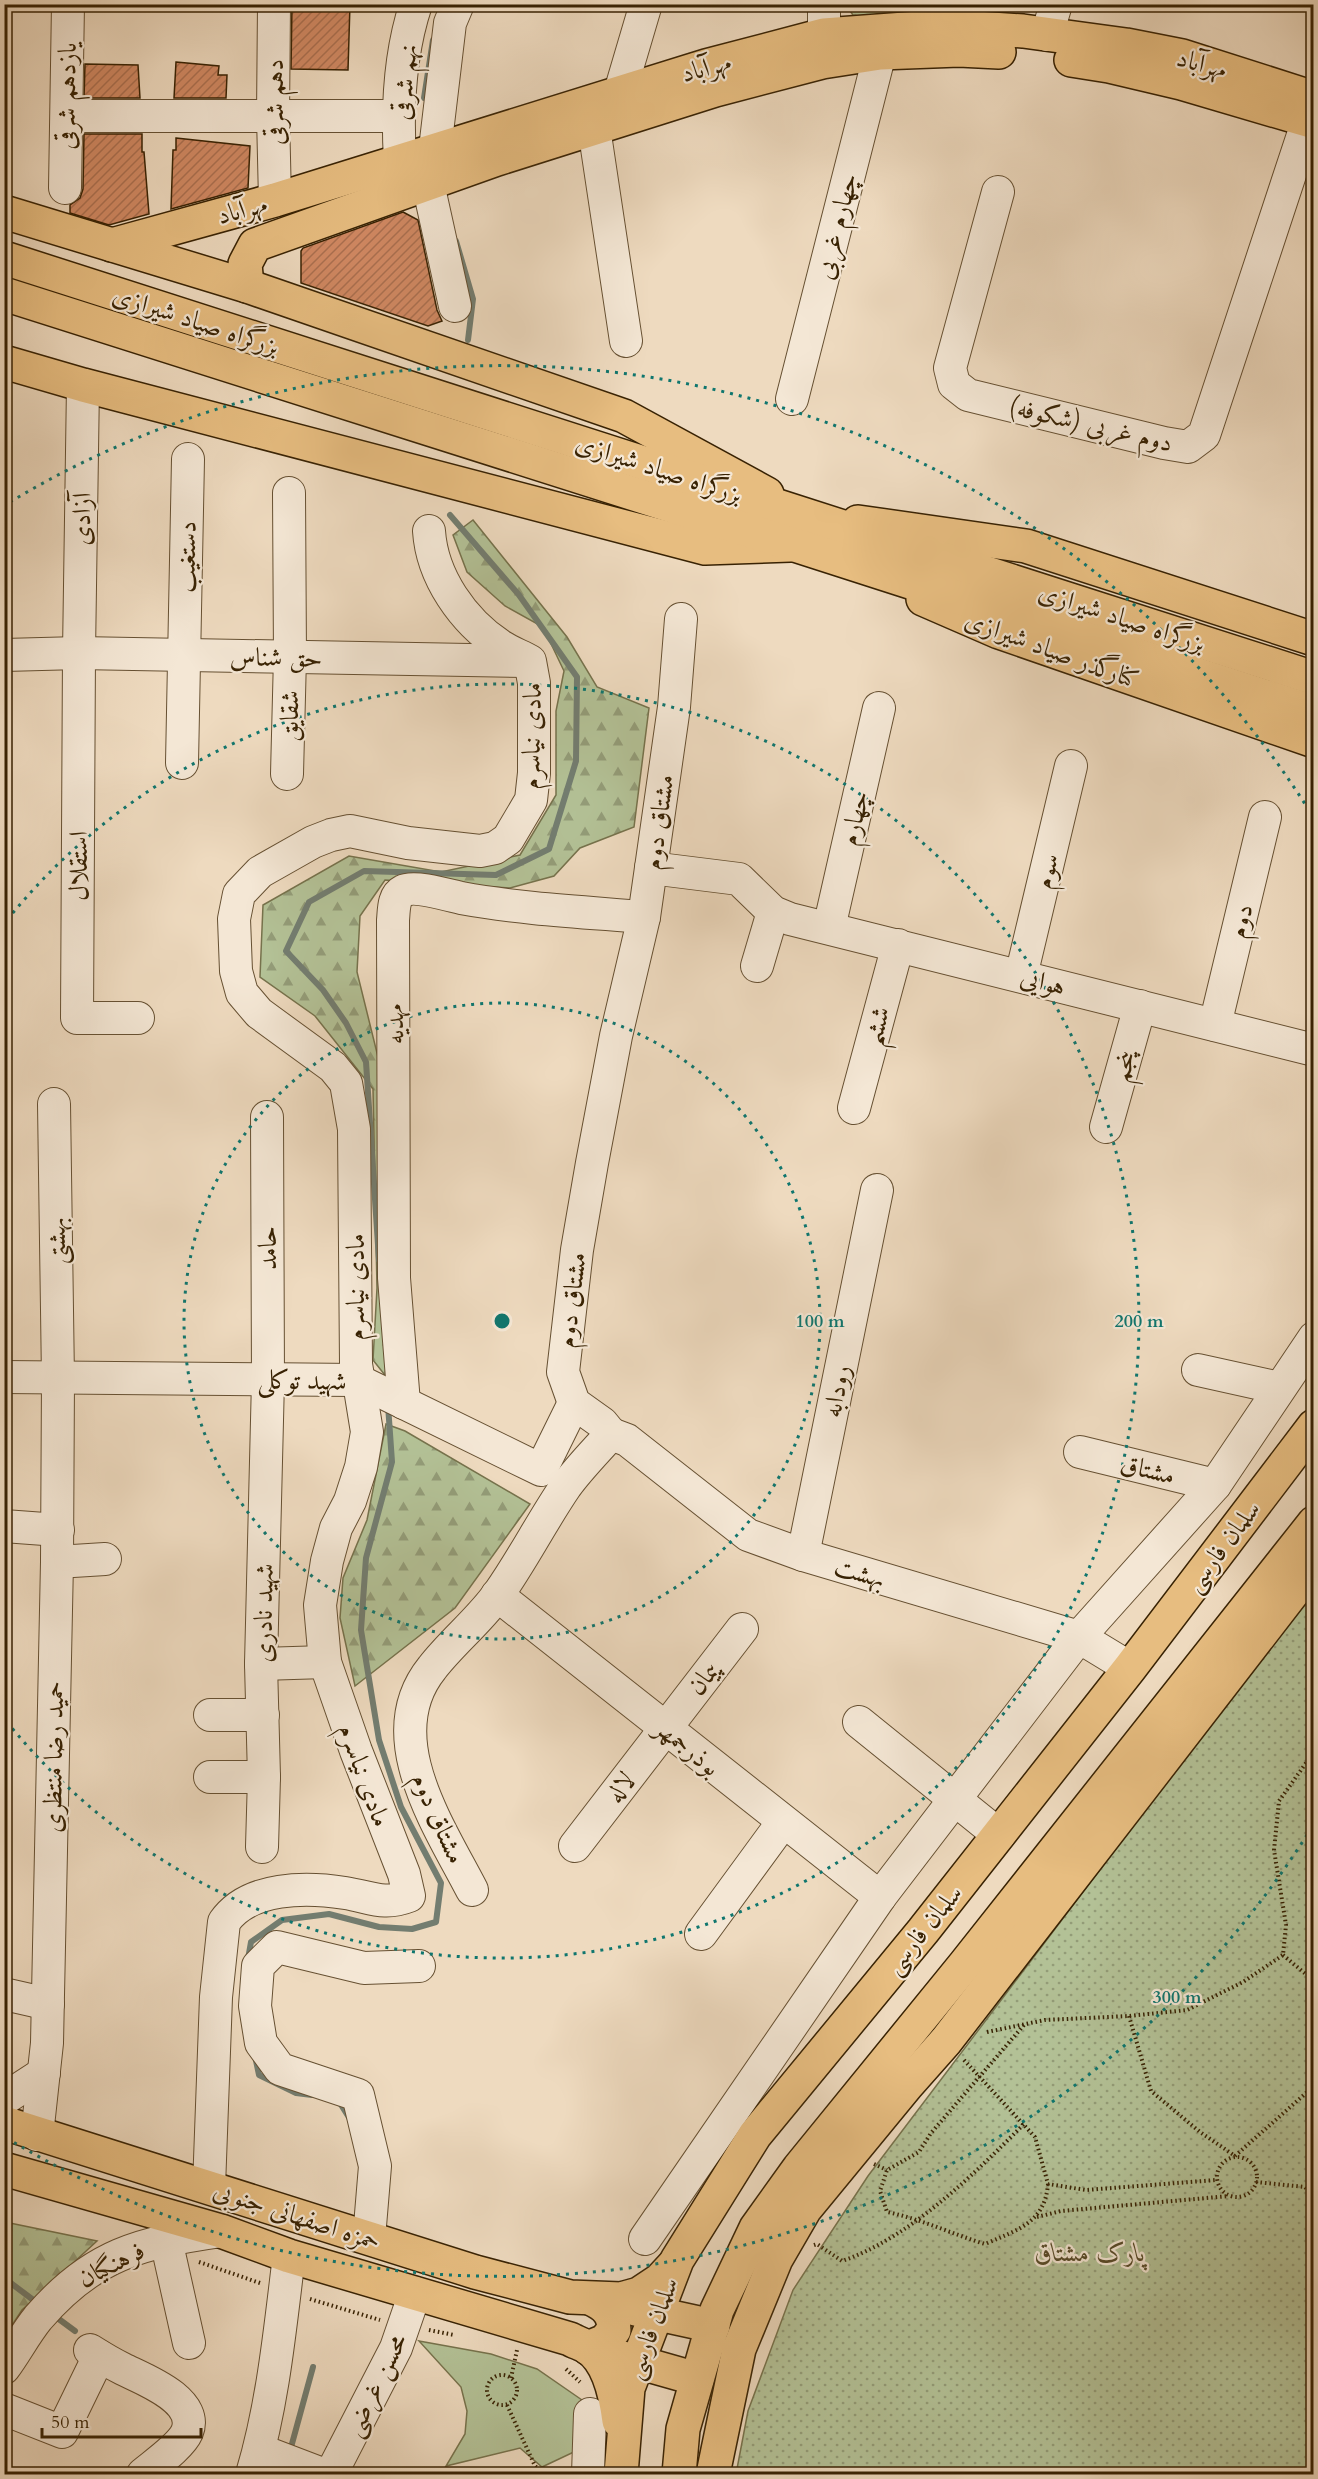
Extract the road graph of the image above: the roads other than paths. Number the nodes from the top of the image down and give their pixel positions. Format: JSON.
{"nodes":[{"id":1,"x":68,"y":4,"type":"edge"},
{"id":2,"x":274,"y":4,"type":"edge"},
{"id":3,"x":417,"y":4,"type":"edge"},
{"id":4,"x":458,"y":4,"type":"edge"},
{"id":5,"x":646,"y":4,"type":"edge"},
{"id":6,"x":824,"y":20,"type":"edge"},
{"id":7,"x":1052,"y":20,"type":"edge"},
{"id":8,"x":880,"y":53,"type":"junction"},
{"id":9,"x":620,"y":92,"type":"junction"},
{"id":10,"x":1312,"y":113,"type":"edge"},
{"id":11,"x":67,"y":116,"type":"junction"},
{"id":12,"x":273,"y":116,"type":"junction"},
{"id":13,"x":397,"y":116,"type":"junction"},
{"id":14,"x":594,"y":128,"type":"junction"},
{"id":15,"x":435,"y":149,"type":"junction"},
{"id":16,"x":400,"y":160,"type":"junction"},
{"id":17,"x":428,"y":184,"type":"junction"},
{"id":18,"x":65,"y":188,"type":"dead end"},
{"id":19,"x":282,"y":190,"type":"junction"},
{"id":20,"x":998,"y":192,"type":"dead end"},
{"id":21,"x":4,"y":212,"type":"edge"},
{"id":22,"x":308,"y":227,"type":"junction"},
{"id":23,"x":112,"y":245,"type":"junction"},
{"id":24,"x":4,"y":258,"type":"edge"},
{"id":25,"x":248,"y":286,"type":"junction"},
{"id":26,"x":4,"y":294,"type":"edge"},
{"id":27,"x":455,"y":306,"type":"dead end"},
{"id":28,"x":626,"y":341,"type":"dead end"},
{"id":29,"x":4,"y":363,"type":"edge"},
{"id":30,"x":83,"y":385,"type":"junction"},
{"id":31,"x":792,"y":399,"type":"dead end"},
{"id":32,"x":188,"y":459,"type":"dead end"},
{"id":33,"x":289,"y":493,"type":"dead end"},
{"id":34,"x":800,"y":530,"type":"junction"},
{"id":35,"x":429,"y":531,"type":"dead end"},
{"id":36,"x":681,"y":619,"type":"dead end"},
{"id":37,"x":1314,"y":639,"type":"edge"},
{"id":38,"x":79,"y":653,"type":"junction"},
{"id":39,"x":4,"y":655,"type":"edge"},
{"id":40,"x":184,"y":656,"type":"junction"},
{"id":41,"x":290,"y":657,"type":"junction"},
{"id":42,"x":539,"y":661,"type":"junction"},
{"id":43,"x":1314,"y":678,"type":"edge"},
{"id":44,"x":879,"y":708,"type":"dead end"},
{"id":45,"x":1314,"y":712,"type":"edge"},
{"id":46,"x":1314,"y":741,"type":"edge"},
{"id":47,"x":182,"y":763,"type":"dead end"},
{"id":48,"x":1071,"y":766,"type":"dead end"},
{"id":49,"x":287,"y":774,"type":"dead end"},
{"id":50,"x":1265,"y":817,"type":"dead end"},
{"id":51,"x":651,"y":868,"type":"junction"},
{"id":52,"x":773,"y":912,"type":"junction"},
{"id":53,"x":644,"y":917,"type":"junction"},
{"id":54,"x":829,"y":928,"type":"junction"},
{"id":55,"x":898,"y":945,"type":"junction"},
{"id":56,"x":757,"y":966,"type":"dead end"},
{"id":57,"x":1021,"y":976,"type":"junction"},
{"id":58,"x":1140,"y":1006,"type":"junction"},
{"id":59,"x":138,"y":1018,"type":"dead end"},
{"id":60,"x":1215,"y":1025,"type":"junction"},
{"id":61,"x":1314,"y":1050,"type":"edge"},
{"id":62,"x":54,"y":1104,"type":"dead end"},
{"id":63,"x":854,"y":1108,"type":"dead end"},
{"id":64,"x":267,"y":1117,"type":"dead end"},
{"id":65,"x":1106,"y":1127,"type":"dead end"},
{"id":66,"x":877,"y":1190,"type":"dead end"},
{"id":67,"x":1314,"y":1338,"type":"edge"},
{"id":68,"x":1198,"y":1370,"type":"dead end"},
{"id":69,"x":4,"y":1377,"type":"edge"},
{"id":70,"x":58,"y":1379,"type":"junction"},
{"id":71,"x":268,"y":1380,"type":"junction"},
{"id":72,"x":357,"y":1380,"type":"junction"},
{"id":73,"x":1279,"y":1388,"type":"junction"},
{"id":74,"x":404,"y":1403,"type":"junction"},
{"id":75,"x":574,"y":1403,"type":"junction"},
{"id":76,"x":1314,"y":1425,"type":"edge"},
{"id":77,"x":611,"y":1434,"type":"junction"},
{"id":78,"x":1080,"y":1452,"type":"dead end"},
{"id":79,"x":1215,"y":1485,"type":"junction"},
{"id":80,"x":1314,"y":1523,"type":"edge"},
{"id":81,"x":4,"y":1526,"type":"edge"},
{"id":82,"x":58,"y":1530,"type":"junction"},
{"id":83,"x":803,"y":1555,"type":"junction"},
{"id":84,"x":105,"y":1559,"type":"dead end"},
{"id":85,"x":57,"y":1562,"type":"junction"},
{"id":86,"x":1314,"y":1565,"type":"edge"},
{"id":87,"x":497,"y":1595,"type":"junction"},
{"id":88,"x":742,"y":1629,"type":"dead end"},
{"id":89,"x":1079,"y":1637,"type":"junction"},
{"id":90,"x":325,"y":1662,"type":"junction"},
{"id":91,"x":261,"y":1664,"type":"junction"},
{"id":92,"x":1130,"y":1668,"type":"junction"},
{"id":93,"x":210,"y":1715,"type":"dead end"},
{"id":94,"x":263,"y":1715,"type":"junction"},
{"id":95,"x":859,"y":1722,"type":"dead end"},
{"id":96,"x":664,"y":1728,"type":"junction"},
{"id":97,"x":210,"y":1777,"type":"dead end"},
{"id":98,"x":264,"y":1777,"type":"junction"},
{"id":99,"x":956,"y":1800,"type":"junction"},
{"id":100,"x":783,"y":1822,"type":"junction"},
{"id":101,"x":999,"y":1834,"type":"junction"},
{"id":102,"x":575,"y":1846,"type":"dead end"},
{"id":103,"x":262,"y":1847,"type":"dead end"},
{"id":104,"x":472,"y":1890,"type":"dead end"},
{"id":105,"x":880,"y":1898,"type":"junction"},
{"id":106,"x":701,"y":1934,"type":"dead end"},
{"id":107,"x":418,"y":1966,"type":"dead end"},
{"id":108,"x":4,"y":1994,"type":"edge"},
{"id":109,"x":48,"y":2004,"type":"junction"},
{"id":110,"x":44,"y":2073,"type":"junction"},
{"id":111,"x":4,"y":2099,"type":"edge"},
{"id":112,"x":4,"y":2123,"type":"edge"},
{"id":113,"x":37,"y":2135,"type":"junction"},
{"id":114,"x":4,"y":2169,"type":"edge"},
{"id":115,"x":209,"y":2187,"type":"junction"},
{"id":116,"x":221,"y":2231,"type":"junction"},
{"id":117,"x":369,"y":2238,"type":"junction"},
{"id":118,"x":645,"y":2239,"type":"dead end"},
{"id":119,"x":166,"y":2240,"type":"junction"},
{"id":120,"x":289,"y":2256,"type":"junction"},
{"id":121,"x":677,"y":2260,"type":"junction"},
{"id":122,"x":415,"y":2294,"type":"junction"},
{"id":123,"x":592,"y":2299,"type":"junction"},
{"id":124,"x":656,"y":2314,"type":"junction"},
{"id":125,"x":712,"y":2326,"type":"junction"},
{"id":126,"x":189,"y":2343,"type":"dead end"},
{"id":127,"x":588,"y":2348,"type":"junction"},
{"id":128,"x":638,"y":2362,"type":"junction"},
{"id":129,"x":4,"y":2368,"type":"edge"},
{"id":130,"x":697,"y":2379,"type":"junction"},
{"id":131,"x":4,"y":2409,"type":"edge"},
{"id":132,"x":590,"y":2414,"type":"dead end"},
{"id":133,"x":622,"y":2463,"type":"edge"},
{"id":134,"x":281,"y":2464,"type":"edge"},
{"id":135,"x":143,"y":2475,"type":"edge"},
{"id":136,"x":331,"y":2475,"type":"edge"},
{"id":137,"x":588,"y":2475,"type":"edge"},
{"id":138,"x":679,"y":2475,"type":"edge"},
{"id":139,"x":714,"y":2475,"type":"edge"}],
"edges":[{"from":1,"to":11,"type":"street","name":"یازدهم شرقی"},
{"from":2,"to":12,"type":"street","name":"دهم شرقی"},
{"from":3,"to":13,"type":"street","name":"نهم شرقی"},
{"from":4,"to":15,"type":"street"},
{"from":5,"to":9,"type":"street"},
{"from":6,"to":7,"type":"main road","name":"مهرآباد"},
{"from":6,"to":9,"type":"main road","name":"مهرآباد"},
{"from":7,"to":10,"type":"main road","name":"مهرآباد"},
{"from":8,"to":10,"type":"main road","name":"مهرآباد"},
{"from":8,"to":14,"type":"main road","name":"مهرآباد"},
{"from":8,"to":31,"type":"street","name":"چهارم غربی"},
{"from":9,"to":15,"type":"main road","name":"مهرآباد"},
{"from":10,"to":20,"type":"street","name":"دوم غربی (شکوفه)"},
{"from":11,"to":12,"type":"street"},
{"from":11,"to":18,"type":"street","name":"یازدهم شرقی"},
{"from":12,"to":13,"type":"street"},
{"from":12,"to":19,"type":"street","name":"دهم شرقی"},
{"from":13,"to":16,"type":"street","name":"نهم شرقی"},
{"from":14,"to":17,"type":"main road","name":"مهرآباد"},
{"from":14,"to":28,"type":"street"},
{"from":15,"to":16,"type":"main road","name":"مهرآباد"},
{"from":16,"to":19,"type":"main road","name":"مهرآباد"},
{"from":17,"to":22,"type":"main road","name":"مهرآباد"},
{"from":17,"to":27,"type":"street"},
{"from":19,"to":22,"type":"main road"},
{"from":19,"to":23,"type":"main road","name":"مهرآباد"},
{"from":21,"to":23,"type":"main road"},
{"from":22,"to":25,"type":"main road","name":"مهرآباد"},
{"from":23,"to":25,"type":"main road"},
{"from":24,"to":34,"type":"main road","name":"بزرگراه صیاد شیرازی"},
{"from":25,"to":34,"type":"main road"},
{"from":26,"to":34,"type":"main road","name":"بزرگراه صیاد شیرازی"},
{"from":29,"to":30,"type":"main road"},
{"from":30,"to":34,"type":"main road"},
{"from":30,"to":38,"type":"street","name":"آزادی"},
{"from":32,"to":40,"type":"street","name":"دستغیب"},
{"from":33,"to":41,"type":"street"},
{"from":34,"to":37,"type":"main road"},
{"from":34,"to":43,"type":"main road","name":"بزرگراه صیاد شیرازی"},
{"from":34,"to":45,"type":"main road","name":"بزرگراه صیاد شیرازی"},
{"from":34,"to":46,"type":"main road","name":"کنارگذر صیاد شیرازی"},
{"from":35,"to":42,"type":"street","name":"مادی نیاسرم"},
{"from":36,"to":51,"type":"street","name":"مشتاق دوم"},
{"from":38,"to":39,"type":"street","name":"حق شناس"},
{"from":38,"to":40,"type":"street","name":"حق شناس"},
{"from":38,"to":59,"type":"street","name":"استقلال"},
{"from":40,"to":41,"type":"street","name":"حق شناس"},
{"from":40,"to":47,"type":"street","name":"دستغیب"},
{"from":41,"to":42,"type":"street","name":"حق شناس"},
{"from":41,"to":49,"type":"street","name":"شقایق"},
{"from":42,"to":72,"type":"street","name":"مادی نیاسرم"},
{"from":44,"to":54,"type":"street","name":"چهارم"},
{"from":48,"to":57,"type":"street","name":"سوم"},
{"from":50,"to":60,"type":"street","name":"دوم"},
{"from":51,"to":52,"type":"street","name":"هوایی"},
{"from":51,"to":53,"type":"street","name":"مشتاق دوم"},
{"from":52,"to":54,"type":"street","name":"هوایی"},
{"from":52,"to":56,"type":"street"},
{"from":53,"to":74,"type":"street","name":"مهدیه"},
{"from":53,"to":75,"type":"street","name":"مشتاق دوم"},
{"from":54,"to":55,"type":"street","name":"هوایی"},
{"from":55,"to":57,"type":"street","name":"هوایی"},
{"from":55,"to":63,"type":"street","name":"ششم"},
{"from":57,"to":58,"type":"street","name":"هوایی"},
{"from":58,"to":60,"type":"street","name":"هوایی"},
{"from":58,"to":65,"type":"street","name":"پنجم"},
{"from":60,"to":61,"type":"street","name":"هوایی"},
{"from":62,"to":70,"type":"street","name":"بهشتی"},
{"from":64,"to":71,"type":"street","name":"حامد"},
{"from":66,"to":83,"type":"street","name":"رودابه"},
{"from":67,"to":73,"type":"street","name":"سلمان فارسی"},
{"from":68,"to":73,"type":"street"},
{"from":69,"to":70,"type":"street","name":"شهید توکلی"},
{"from":70,"to":71,"type":"street","name":"شهید توکلی"},
{"from":70,"to":82,"type":"street","name":"حمید رضا منتظری"},
{"from":71,"to":72,"type":"street","name":"شهید توکلی"},
{"from":71,"to":91,"type":"street","name":"شهید نادری"},
{"from":72,"to":74,"type":"street","name":"شهید توکلی"},
{"from":72,"to":90,"type":"street","name":"مادی نیاسرم"},
{"from":73,"to":79,"type":"street","name":"سلمان فارسی"},
{"from":74,"to":75,"type":"street","name":"شهید توکلی"},
{"from":75,"to":77,"type":"street"},
{"from":76,"to":92,"type":"main road","name":"سلمان فارسی"},
{"from":77,"to":83,"type":"street","name":"بهشت"},
{"from":77,"to":87,"type":"street","name":"مشتاق دوم"},
{"from":78,"to":79,"type":"street","name":"مشتاق"},
{"from":79,"to":89,"type":"street","name":"سلمان فارسی"},
{"from":80,"to":125,"type":"main road"},
{"from":81,"to":82,"type":"street"},
{"from":82,"to":85,"type":"street","name":"حمید رضا منتظری"},
{"from":83,"to":89,"type":"street","name":"بهشت"},
{"from":84,"to":85,"type":"street"},
{"from":85,"to":109,"type":"street","name":"حمید رضا منتظری"},
{"from":86,"to":139,"type":"main road"},
{"from":87,"to":96,"type":"street","name":"بوذرجمهر"},
{"from":87,"to":104,"type":"street","name":"مشتاق دوم"},
{"from":88,"to":96,"type":"street","name":"پیمان"},
{"from":89,"to":92,"type":"street","name":"بهشت"},
{"from":89,"to":99,"type":"street","name":"سلمان فارسی"},
{"from":90,"to":91,"type":"street"},
{"from":90,"to":115,"type":"street","name":"مادی نیاسرم"},
{"from":91,"to":94,"type":"street","name":"شهید نادری"},
{"from":92,"to":101,"type":"main road","name":"سلمان فارسی"},
{"from":93,"to":94,"type":"street"},
{"from":94,"to":98,"type":"street","name":"شهید نادری"},
{"from":95,"to":99,"type":"street"},
{"from":96,"to":100,"type":"street","name":"بوذرجمهر"},
{"from":96,"to":102,"type":"street","name":"لاله"},
{"from":97,"to":98,"type":"street"},
{"from":98,"to":103,"type":"street","name":"شهید نادری"},
{"from":99,"to":101,"type":"street"},
{"from":99,"to":105,"type":"street","name":"سلمان فارسی"},
{"from":100,"to":105,"type":"street","name":"بوذرجمهر"},
{"from":100,"to":106,"type":"street"},
{"from":101,"to":121,"type":"main road","name":"سلمان فارسی"},
{"from":105,"to":118,"type":"street","name":"سلمان فارسی"},
{"from":107,"to":117,"type":"street"},
{"from":108,"to":109,"type":"street"},
{"from":109,"to":110,"type":"street","name":"حمید رضا منتظری"},
{"from":110,"to":111,"type":"street"},
{"from":110,"to":113,"type":"street","name":"حمید رضا منتظری"},
{"from":112,"to":113,"type":"main road","name":"حمزه اصفهانی جنوبی"},
{"from":113,"to":115,"type":"main road","name":"حمزه اصفهانی جنوبی"},
{"from":114,"to":116,"type":"main road","name":"حمزه اصفهانی جنوبی"},
{"from":115,"to":117,"type":"main road","name":"حمزه اصفهانی جنوبی"},
{"from":116,"to":119,"type":"street","name":"فرهنگیان"},
{"from":116,"to":120,"type":"main road","name":"حمزه اصفهانی جنوبی"},
{"from":117,"to":123,"type":"main road","name":"حمزه اصفهانی جنوبی"},
{"from":119,"to":126,"type":"street"},
{"from":119,"to":129,"type":"street","name":"فرهنگیان"},
{"from":120,"to":122,"type":"main road","name":"حمزه اصفهانی جنوبی"},
{"from":120,"to":134,"type":"street"},
{"from":121,"to":123,"type":"main road","name":"حمزه اصفهانی جنوبی"},
{"from":121,"to":124,"type":"main road","name":"سلمان فارسی"},
{"from":122,"to":127,"type":"main road","name":"حمزه اصفهانی جنوبی"},
{"from":122,"to":136,"type":"street","name":"محسن غرضی"},
{"from":123,"to":124,"type":"main road","name":"حمزه اصفهانی جنوبی"},
{"from":123,"to":127,"type":"main road"},
{"from":124,"to":125,"type":"main road","name":"حمزه اصفهانی جنوبی"},
{"from":124,"to":128,"type":"main road","name":"سلمان فارسی"},
{"from":125,"to":130,"type":"main road"},
{"from":127,"to":128,"type":"main road","name":"حمزه اصفهانی جنوبی"},
{"from":127,"to":133,"type":"main road"},
{"from":128,"to":130,"type":"main road","name":"حمزه اصفهانی جنوبی"},
{"from":128,"to":133,"type":"main road","name":"سلمان فارسی"},
{"from":130,"to":138,"type":"main road"},
{"from":131,"to":135,"type":"street"},
{"from":132,"to":137,"type":"street"}]}
